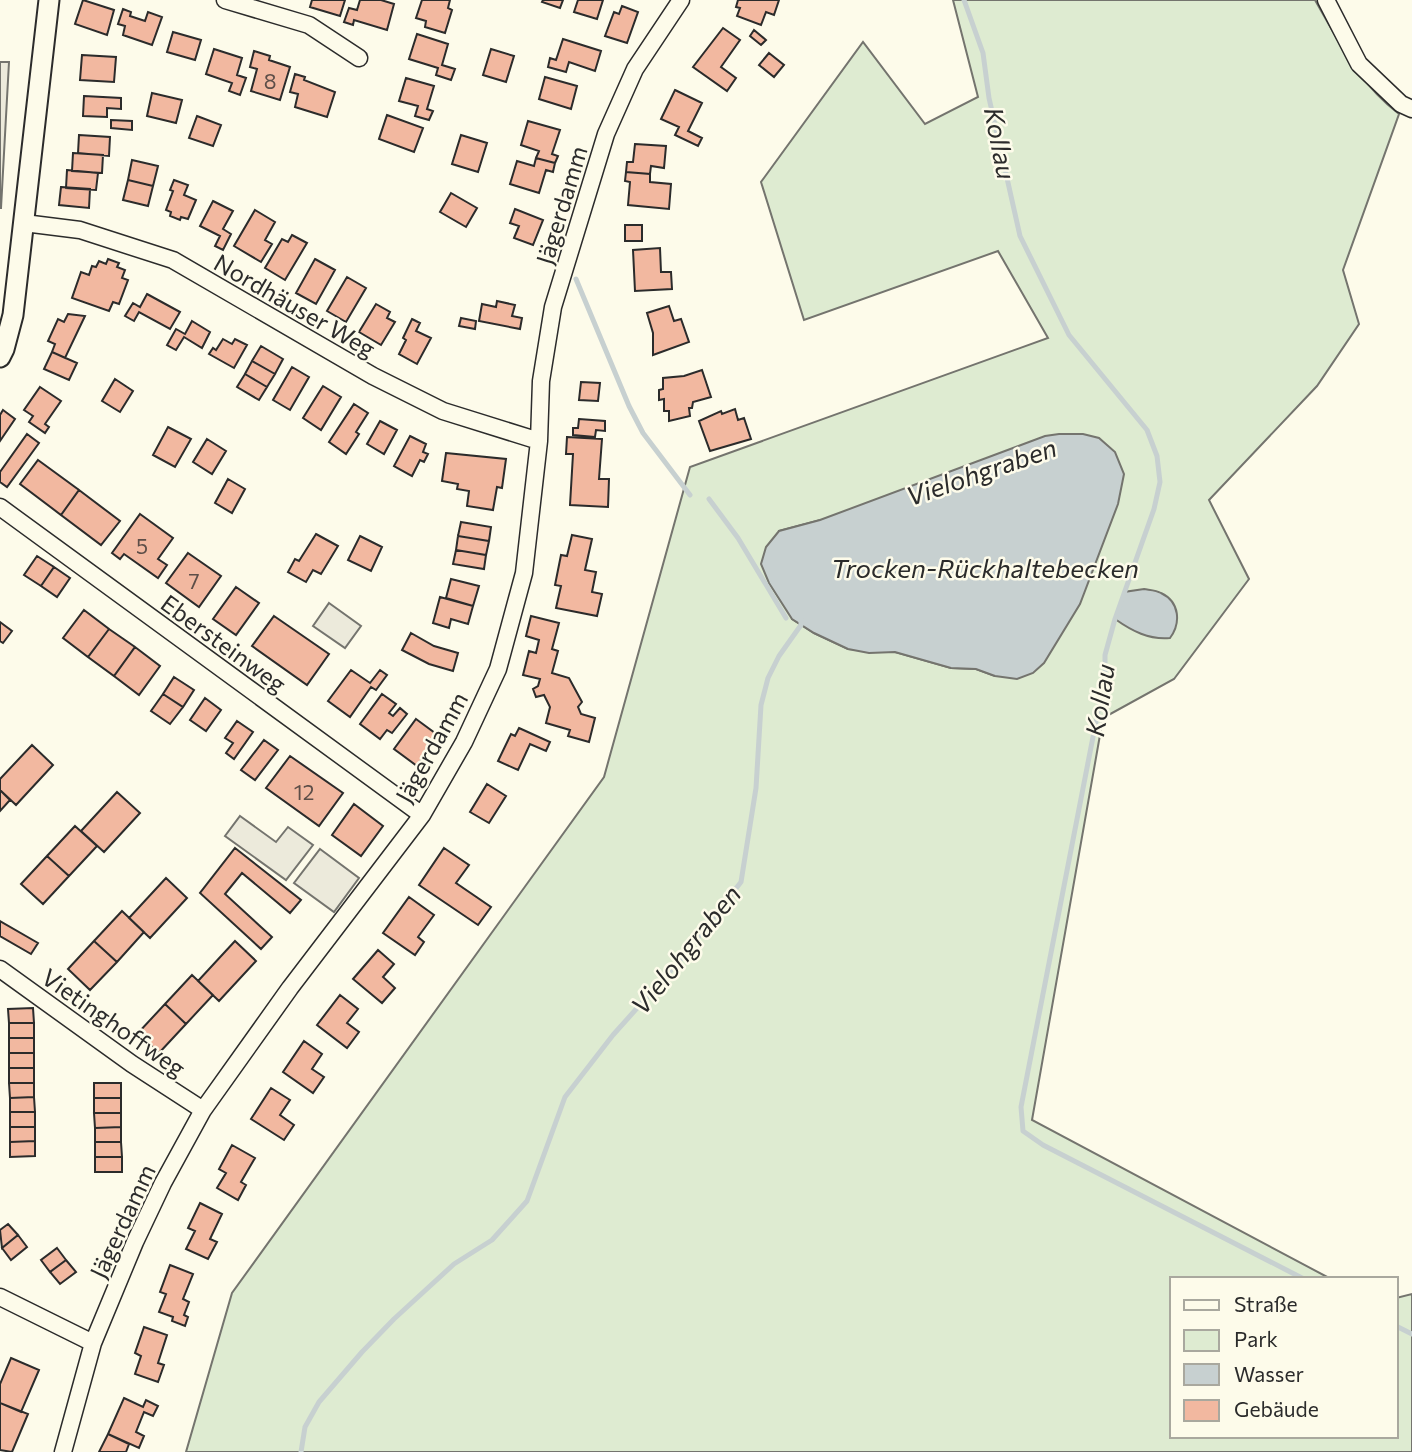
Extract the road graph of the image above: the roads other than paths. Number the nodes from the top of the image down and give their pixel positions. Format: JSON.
{"nodes":[{"id":1,"x":49,"y":0,"type":"edge"},
{"id":2,"x":225,"y":0,"type":"edge"},
{"id":3,"x":681,"y":0,"type":"edge"},
{"id":4,"x":1326,"y":0,"type":"edge"},
{"id":5,"x":359,"y":58,"type":"dead end"},
{"id":6,"x":1412,"y":109,"type":"edge"},
{"id":7,"x":24,"y":223,"type":"junction"},
{"id":8,"x":1,"y":351,"type":"edge"},
{"id":9,"x":539,"y":441,"type":"junction"},
{"id":10,"x":0,"y":507,"type":"edge"},
{"id":11,"x":422,"y":814,"type":"junction"},
{"id":12,"x":0,"y":969,"type":"edge"},
{"id":13,"x":203,"y":1110,"type":"junction"},
{"id":14,"x":0,"y":1297,"type":"edge"},
{"id":15,"x":93,"y":1343,"type":"junction"},
{"id":16,"x":64,"y":1452,"type":"edge"}],
"edges":[{"from":1,"to":7,"type":"street"},
{"from":2,"to":5,"type":"street"},
{"from":3,"to":9,"type":"street","name":"Jägerdamm"},
{"from":4,"to":6,"type":"street"},
{"from":7,"to":8,"type":"street"},
{"from":7,"to":9,"type":"street","name":"Nordhäuser Weg"},
{"from":9,"to":11,"type":"street","name":"Jägerdamm"},
{"from":10,"to":11,"type":"street","name":"Ebersteinweg"},
{"from":11,"to":13,"type":"street","name":"Jägerdamm"},
{"from":12,"to":13,"type":"street","name":"Vietinghoffweg"},
{"from":13,"to":15,"type":"street","name":"Jägerdamm"},
{"from":14,"to":15,"type":"street"},
{"from":15,"to":16,"type":"street","name":"Jägerdamm"}]}
